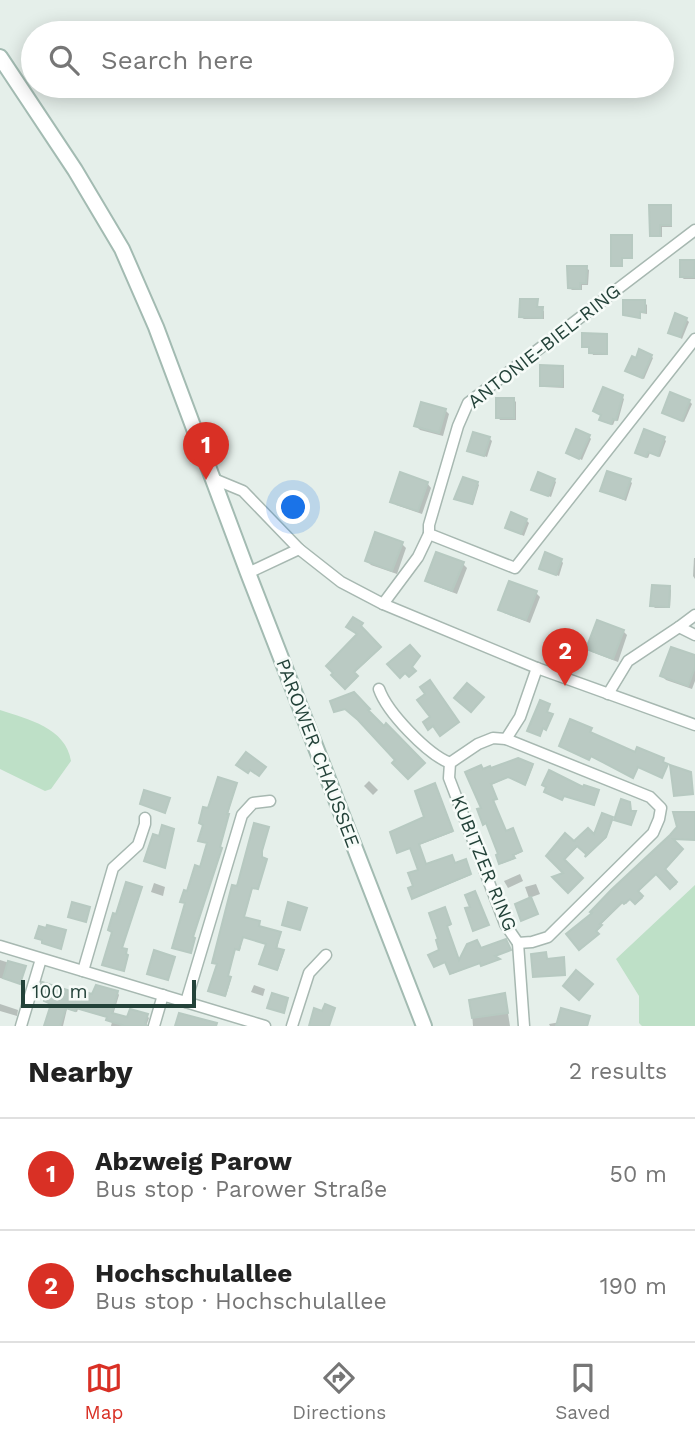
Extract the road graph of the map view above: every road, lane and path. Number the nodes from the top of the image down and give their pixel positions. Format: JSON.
{"nodes":[{"id":1,"x":0,"y":57,"type":"edge"},
{"id":2,"x":21,"y":89,"type":"edge"},
{"id":3,"x":27,"y":98,"type":"edge"},
{"id":4,"x":695,"y":230,"type":"edge"},
{"id":5,"x":695,"y":339,"type":"edge"},
{"id":6,"x":214,"y":479,"type":"junction"},
{"id":7,"x":429,"y":534,"type":"junction"},
{"id":8,"x":299,"y":549,"type":"junction"},
{"id":9,"x":248,"y":573,"type":"junction"},
{"id":10,"x":383,"y":604,"type":"junction"},
{"id":11,"x":695,"y":615,"type":"edge"},
{"id":12,"x":678,"y":627,"type":"junction"},
{"id":13,"x":695,"y":635,"type":"edge"},
{"id":14,"x":537,"y":668,"type":"junction"},
{"id":15,"x":379,"y":689,"type":"dead end"},
{"id":16,"x":608,"y":694,"type":"junction"},
{"id":17,"x":695,"y":725,"type":"edge"},
{"id":18,"x":506,"y":739,"type":"junction"},
{"id":19,"x":450,"y":763,"type":"junction"},
{"id":20,"x":270,"y":801,"type":"dead end"},
{"id":21,"x":145,"y":818,"type":"dead end"},
{"id":22,"x":518,"y":943,"type":"junction"},
{"id":23,"x":0,"y":946,"type":"edge"},
{"id":24,"x":326,"y":955,"type":"dead end"},
{"id":25,"x":41,"y":959,"type":"junction"},
{"id":26,"x":83,"y":971,"type":"junction"},
{"id":27,"x":163,"y":995,"type":"junction"},
{"id":28,"x":186,"y":1002,"type":"junction"},
{"id":29,"x":21,"y":1026,"type":"edge"},
{"id":30,"x":154,"y":1026,"type":"edge"},
{"id":31,"x":265,"y":1026,"type":"edge"},
{"id":32,"x":292,"y":1026,"type":"edge"},
{"id":33,"x":424,"y":1026,"type":"edge"},
{"id":34,"x":524,"y":1026,"type":"edge"}],
"edges":[{"from":1,"to":2,"type":"street","name":"PAROWER CHAUSSEE"},
{"from":3,"to":6,"type":"street","name":"PAROWER CHAUSSEE"},
{"from":4,"to":7,"type":"street","name":"ANTONIE-BIEL-RING"},
{"from":5,"to":7,"type":"street"},
{"from":6,"to":8,"type":"street"},
{"from":6,"to":9,"type":"street","name":"PAROWER CHAUSSEE"},
{"from":7,"to":10,"type":"street","name":"ANTONIE-BIEL-RING"},
{"from":8,"to":9,"type":"street"},
{"from":8,"to":10,"type":"street"},
{"from":9,"to":33,"type":"street","name":"PAROWER CHAUSSEE"},
{"from":10,"to":14,"type":"street"},
{"from":11,"to":12,"type":"street"},
{"from":12,"to":13,"type":"street"},
{"from":12,"to":16,"type":"street"},
{"from":14,"to":16,"type":"street"},
{"from":14,"to":18,"type":"street"},
{"from":15,"to":19,"type":"street"},
{"from":16,"to":17,"type":"street"},
{"from":18,"to":19,"type":"street"},
{"from":18,"to":22,"type":"street","name":"KUBITZER RING"},
{"from":19,"to":22,"type":"street","name":"KUBITZER RING"},
{"from":20,"to":28,"type":"street"},
{"from":21,"to":26,"type":"street"},
{"from":22,"to":34,"type":"street"},
{"from":23,"to":25,"type":"street"},
{"from":24,"to":32,"type":"street"},
{"from":25,"to":26,"type":"street"},
{"from":25,"to":29,"type":"street"},
{"from":26,"to":27,"type":"street"},
{"from":27,"to":28,"type":"street"},
{"from":27,"to":30,"type":"street"},
{"from":28,"to":31,"type":"street"}]}
